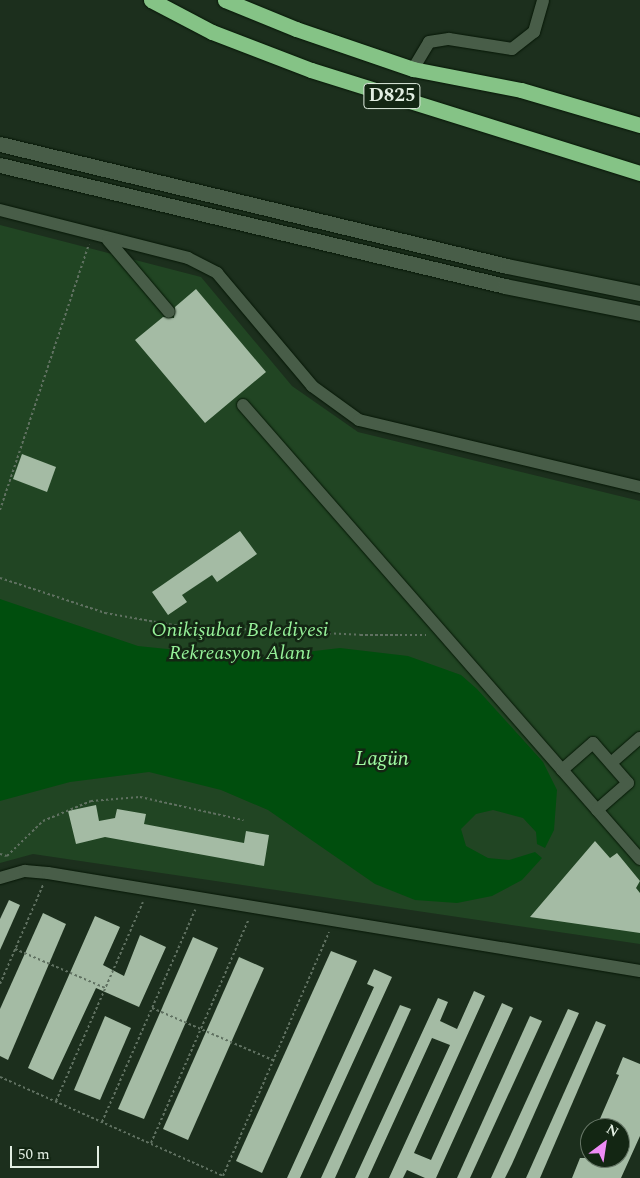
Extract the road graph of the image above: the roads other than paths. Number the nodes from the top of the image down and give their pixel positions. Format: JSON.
{"nodes":[{"id":1,"x":151,"y":0,"type":"edge"},
{"id":2,"x":225,"y":0,"type":"edge"},
{"id":3,"x":543,"y":0,"type":"edge"},
{"id":4,"x":413,"y":70,"type":"junction"},
{"id":5,"x":640,"y":125,"type":"edge"},
{"id":6,"x":0,"y":144,"type":"edge"},
{"id":7,"x":0,"y":165,"type":"edge"},
{"id":8,"x":640,"y":173,"type":"edge"},
{"id":9,"x":0,"y":210,"type":"edge"},
{"id":10,"x":108,"y":240,"type":"junction"},
{"id":11,"x":640,"y":293,"type":"edge"},
{"id":12,"x":169,"y":312,"type":"dead end"},
{"id":13,"x":640,"y":313,"type":"edge"},
{"id":14,"x":243,"y":405,"type":"dead end"},
{"id":15,"x":640,"y":487,"type":"edge"},
{"id":16,"x":640,"y":738,"type":"edge"},
{"id":17,"x":611,"y":763,"type":"junction"},
{"id":18,"x":562,"y":770,"type":"junction"},
{"id":19,"x":597,"y":810,"type":"junction"},
{"id":20,"x":640,"y":859,"type":"edge"},
{"id":21,"x":0,"y":878,"type":"edge"},
{"id":22,"x":640,"y":971,"type":"edge"}],
"edges":[{"from":1,"to":8,"type":"highway","number":"D825"},
{"from":2,"to":4,"type":"highway","number":"D825"},
{"from":3,"to":4,"type":"street"},
{"from":4,"to":5,"type":"highway","number":"D825"},
{"from":6,"to":11,"type":"street"},
{"from":7,"to":13,"type":"street"},
{"from":9,"to":10,"type":"street"},
{"from":10,"to":12,"type":"street"},
{"from":10,"to":15,"type":"street"},
{"from":14,"to":18,"type":"street"},
{"from":16,"to":17,"type":"street"},
{"from":17,"to":18,"type":"street"},
{"from":17,"to":19,"type":"street"},
{"from":18,"to":19,"type":"street"},
{"from":19,"to":20,"type":"street"},
{"from":21,"to":22,"type":"street"}]}
